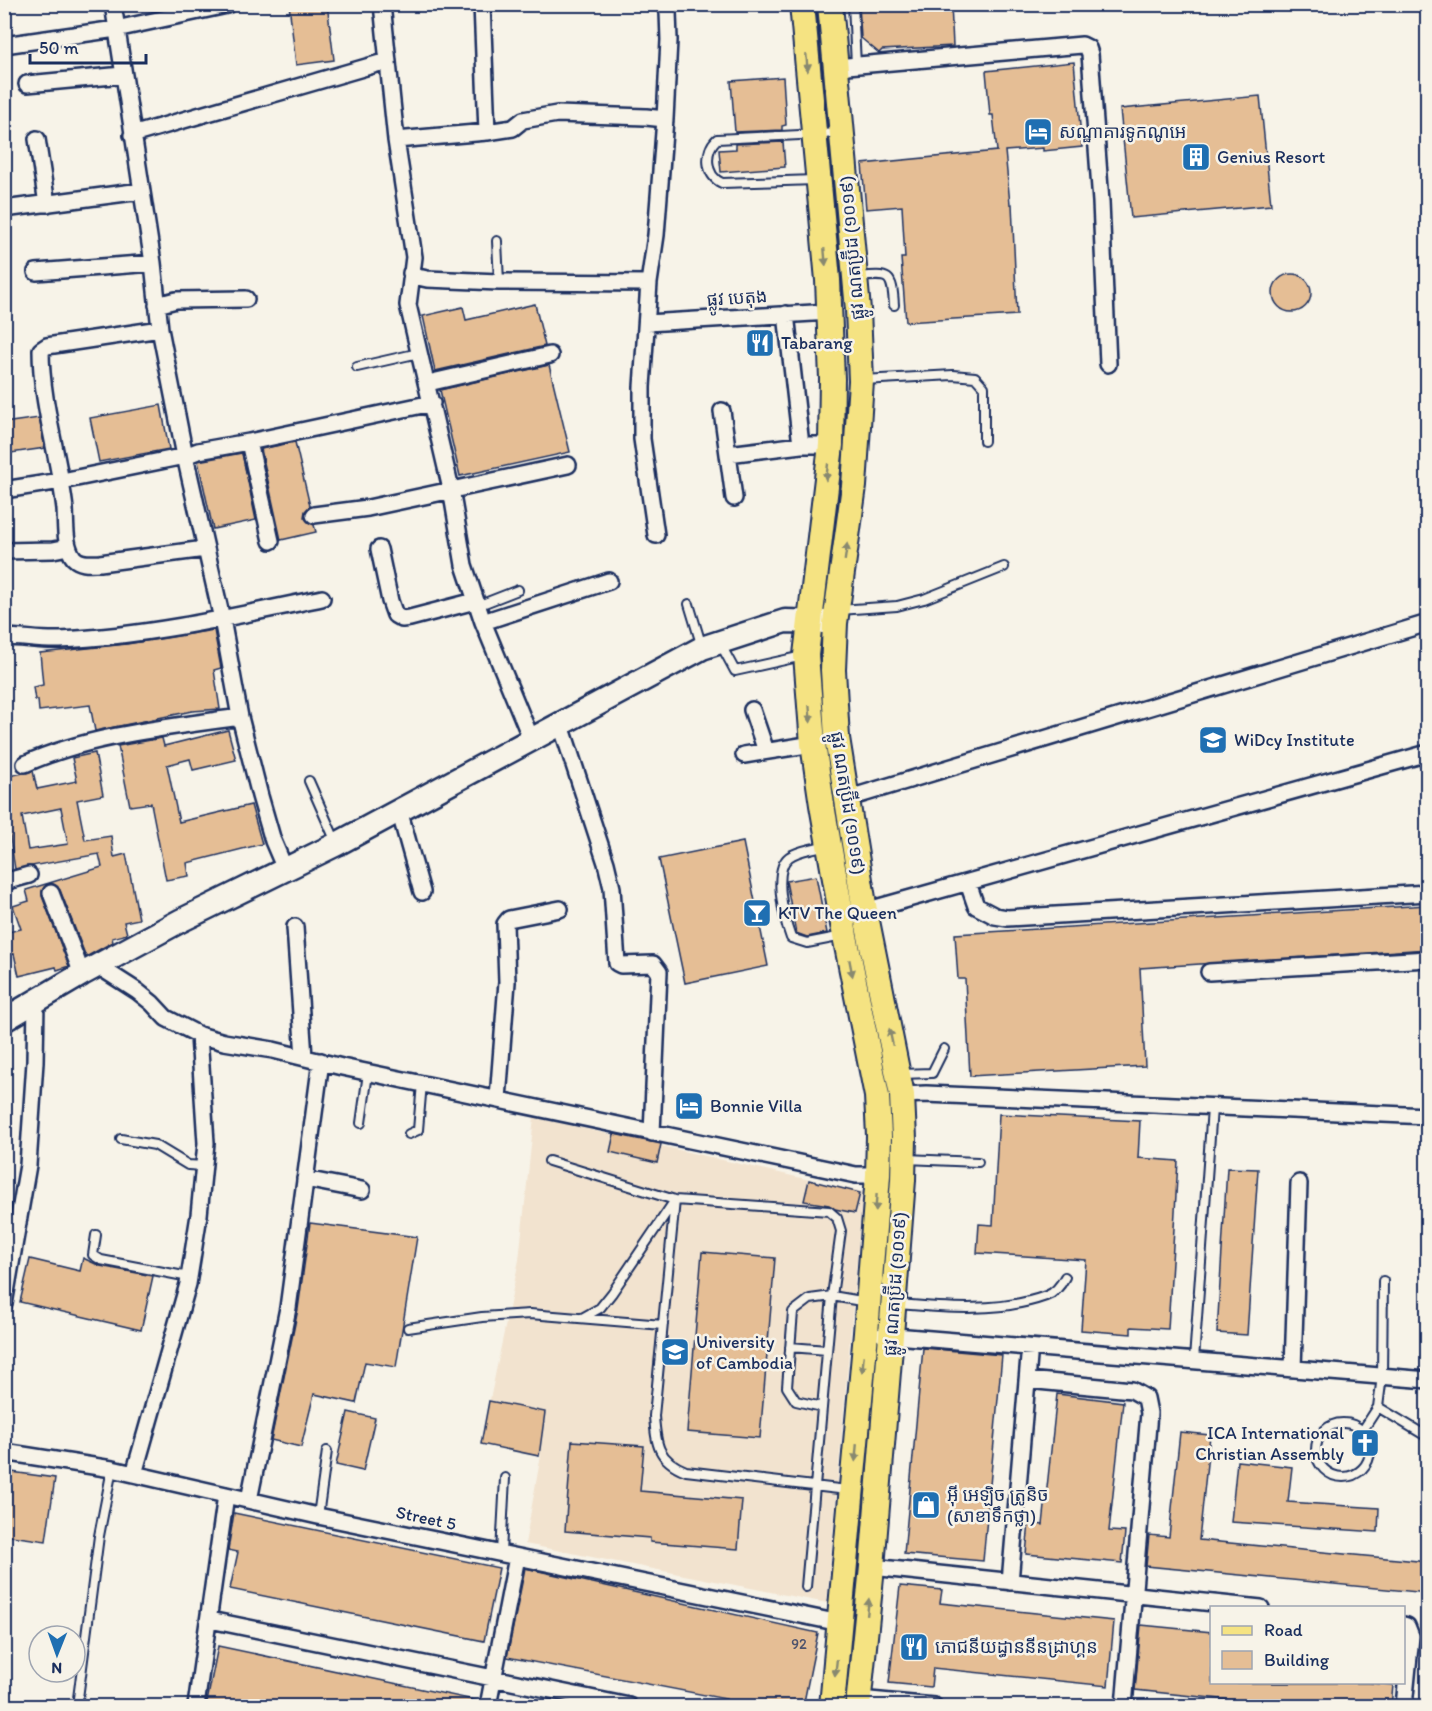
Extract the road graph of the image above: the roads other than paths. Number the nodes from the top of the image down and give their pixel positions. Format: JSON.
{"nodes":[{"id":1,"x":113,"y":4,"type":"edge"},
{"id":2,"x":382,"y":4,"type":"edge"},
{"id":3,"x":482,"y":4,"type":"edge"},
{"id":4,"x":665,"y":4,"type":"edge"},
{"id":5,"x":802,"y":4,"type":"edge"},
{"id":6,"x":830,"y":4,"type":"edge"},
{"id":7,"x":853,"y":4,"type":"edge"},
{"id":8,"x":227,"y":5,"type":"edge"},
{"id":9,"x":116,"y":28,"type":"junction"},
{"id":10,"x":4,"y":45,"type":"edge"},
{"id":11,"x":387,"y":61,"type":"junction"},
{"id":12,"x":846,"y":66,"type":"junction"},
{"id":13,"x":123,"y":75,"type":"junction"},
{"id":14,"x":27,"y":84,"type":"dead end"},
{"id":15,"x":665,"y":119,"type":"junction"},
{"id":16,"x":487,"y":132,"type":"junction"},
{"id":17,"x":814,"y":133,"type":"junction"},
{"id":18,"x":842,"y":133,"type":"junction"},
{"id":19,"x":132,"y":135,"type":"junction"},
{"id":20,"x":37,"y":139,"type":"dead end"},
{"id":21,"x":396,"y":140,"type":"junction"},
{"id":22,"x":818,"y":180,"type":"junction"},
{"id":23,"x":141,"y":191,"type":"junction"},
{"id":24,"x":47,"y":204,"type":"junction"},
{"id":25,"x":4,"y":209,"type":"edge"},
{"id":26,"x":497,"y":241,"type":"dead end"},
{"id":27,"x":153,"y":263,"type":"junction"},
{"id":28,"x":36,"y":272,"type":"dead end"},
{"id":29,"x":411,"y":273,"type":"junction"},
{"id":30,"x":855,"y":278,"type":"junction"},
{"id":31,"x":499,"y":282,"type":"junction"},
{"id":32,"x":649,"y":283,"type":"junction"},
{"id":33,"x":246,"y":299,"type":"dead end"},
{"id":34,"x":157,"y":305,"type":"junction"},
{"id":35,"x":894,"y":305,"type":"dead end"},
{"id":36,"x":830,"y":312,"type":"junction"},
{"id":37,"x":786,"y":315,"type":"junction"},
{"id":38,"x":647,"y":323,"type":"junction"},
{"id":39,"x":160,"y":329,"type":"junction"},
{"id":40,"x":419,"y":353,"type":"junction"},
{"id":41,"x":550,"y":355,"type":"dead end"},
{"id":42,"x":1108,"y":364,"type":"dead end"},
{"id":43,"x":357,"y":367,"type":"dead end"},
{"id":44,"x":861,"y":381,"type":"junction"},
{"id":45,"x":428,"y":383,"type":"junction"},
{"id":46,"x":432,"y":404,"type":"junction"},
{"id":47,"x":722,"y":411,"type":"dead end"},
{"id":48,"x":984,"y":441,"type":"dead end"},
{"id":49,"x":249,"y":442,"type":"junction"},
{"id":50,"x":801,"y":445,"type":"junction"},
{"id":51,"x":831,"y":445,"type":"junction"},
{"id":52,"x":728,"y":454,"type":"junction"},
{"id":53,"x":185,"y":456,"type":"junction"},
{"id":54,"x":568,"y":465,"type":"dead end"},
{"id":55,"x":62,"y":481,"type":"junction"},
{"id":56,"x":451,"y":489,"type":"junction"},
{"id":57,"x":4,"y":490,"type":"edge"},
{"id":58,"x":734,"y":498,"type":"dead end"},
{"id":59,"x":314,"y":515,"type":"dead end"},
{"id":60,"x":656,"y":536,"type":"dead end"},
{"id":61,"x":271,"y":541,"type":"dead end"},
{"id":62,"x":68,"y":547,"type":"junction"},
{"id":63,"x":205,"y":549,"type":"junction"},
{"id":64,"x":379,"y":549,"type":"dead end"},
{"id":65,"x":4,"y":551,"type":"edge"},
{"id":66,"x":1004,"y":567,"type":"dead end"},
{"id":67,"x":609,"y":581,"type":"dead end"},
{"id":68,"x":518,"y":590,"type":"dead end"},
{"id":69,"x":322,"y":598,"type":"dead end"},
{"id":70,"x":476,"y":603,"type":"junction"},
{"id":71,"x":689,"y":604,"type":"dead end"},
{"id":72,"x":837,"y":617,"type":"junction"},
{"id":73,"x":222,"y":619,"type":"junction"},
{"id":74,"x":809,"y":621,"type":"junction"},
{"id":75,"x":483,"y":622,"type":"junction"},
{"id":76,"x":1428,"y":623,"type":"edge"},
{"id":77,"x":4,"y":637,"type":"edge"},
{"id":78,"x":711,"y":645,"type":"junction"},
{"id":79,"x":806,"y":655,"type":"junction"},
{"id":80,"x":752,"y":710,"type":"dead end"},
{"id":81,"x":240,"y":717,"type":"junction"},
{"id":82,"x":561,"y":725,"type":"junction"},
{"id":83,"x":532,"y":741,"type":"junction"},
{"id":84,"x":813,"y":744,"type":"junction"},
{"id":85,"x":766,"y":751,"type":"junction"},
{"id":86,"x":1428,"y":753,"type":"edge"},
{"id":87,"x":744,"y":755,"type":"dead end"},
{"id":88,"x":24,"y":764,"type":"dead end"},
{"id":89,"x":309,"y":781,"type":"dead end"},
{"id":90,"x":846,"y":800,"type":"junction"},
{"id":91,"x":399,"y":810,"type":"junction"},
{"id":92,"x":337,"y":844,"type":"junction"},
{"id":93,"x":828,"y":844,"type":"junction"},
{"id":94,"x":285,"y":869,"type":"junction"},
{"id":95,"x":29,"y":875,"type":"dead end"},
{"id":96,"x":4,"y":882,"type":"edge"},
{"id":97,"x":968,"y":883,"type":"junction"},
{"id":98,"x":422,"y":892,"type":"dead end"},
{"id":99,"x":51,"y":893,"type":"dead end"},
{"id":100,"x":1428,"y":893,"type":"edge"},
{"id":101,"x":560,"y":909,"type":"dead end"},
{"id":102,"x":865,"y":910,"type":"junction"},
{"id":103,"x":295,"y":927,"type":"dead end"},
{"id":104,"x":845,"y":936,"type":"junction"},
{"id":105,"x":1428,"y":959,"type":"edge"},
{"id":106,"x":90,"y":970,"type":"junction"},
{"id":107,"x":1209,"y":972,"type":"dead end"},
{"id":108,"x":36,"y":1001,"type":"junction"},
{"id":109,"x":4,"y":1020,"type":"edge"},
{"id":110,"x":199,"y":1035,"type":"junction"},
{"id":111,"x":944,"y":1049,"type":"dead end"},
{"id":112,"x":304,"y":1057,"type":"junction"},
{"id":113,"x":321,"y":1061,"type":"junction"},
{"id":114,"x":368,"y":1072,"type":"junction"},
{"id":115,"x":422,"y":1083,"type":"junction"},
{"id":116,"x":900,"y":1085,"type":"junction"},
{"id":117,"x":498,"y":1099,"type":"junction"},
{"id":118,"x":1212,"y":1108,"type":"junction"},
{"id":119,"x":1428,"y":1116,"type":"edge"},
{"id":120,"x":361,"y":1123,"type":"dead end"},
{"id":121,"x":652,"y":1133,"type":"junction"},
{"id":122,"x":409,"y":1134,"type":"dead end"},
{"id":123,"x":121,"y":1139,"type":"dead end"},
{"id":124,"x":904,"y":1159,"type":"junction"},
{"id":125,"x":549,"y":1161,"type":"dead end"},
{"id":126,"x":978,"y":1162,"type":"dead end"},
{"id":127,"x":203,"y":1166,"type":"junction"},
{"id":128,"x":878,"y":1175,"type":"junction"},
{"id":129,"x":305,"y":1179,"type":"junction"},
{"id":130,"x":1299,"y":1183,"type":"dead end"},
{"id":131,"x":362,"y":1190,"type":"dead end"},
{"id":132,"x":675,"y":1200,"type":"junction"},
{"id":133,"x":96,"y":1235,"type":"dead end"},
{"id":134,"x":189,"y":1277,"type":"junction"},
{"id":135,"x":1065,"y":1277,"type":"dead end"},
{"id":136,"x":1383,"y":1281,"type":"dead end"},
{"id":137,"x":832,"y":1296,"type":"junction"},
{"id":138,"x":881,"y":1303,"type":"junction"},
{"id":139,"x":4,"y":1304,"type":"edge"},
{"id":140,"x":582,"y":1318,"type":"junction"},
{"id":141,"x":663,"y":1325,"type":"junction"},
{"id":142,"x":408,"y":1328,"type":"dead end"},
{"id":143,"x":866,"y":1333,"type":"junction"},
{"id":144,"x":891,"y":1335,"type":"junction"},
{"id":145,"x":790,"y":1347,"type":"junction"},
{"id":146,"x":827,"y":1350,"type":"junction"},
{"id":147,"x":1030,"y":1352,"type":"junction"},
{"id":148,"x":1194,"y":1360,"type":"junction"},
{"id":149,"x":1293,"y":1368,"type":"junction"},
{"id":150,"x":1382,"y":1376,"type":"junction"},
{"id":151,"x":1027,"y":1380,"type":"junction"},
{"id":152,"x":1428,"y":1380,"type":"edge"},
{"id":153,"x":822,"y":1407,"type":"junction"},
{"id":154,"x":1378,"y":1407,"type":"junction"},
{"id":155,"x":1363,"y":1430,"type":"junction"},
{"id":156,"x":1428,"y":1437,"type":"edge"},
{"id":157,"x":327,"y":1451,"type":"dead end"},
{"id":158,"x":4,"y":1452,"type":"edge"},
{"id":159,"x":112,"y":1469,"type":"junction"},
{"id":160,"x":134,"y":1474,"type":"junction"},
{"id":161,"x":505,"y":1479,"type":"dead end"},
{"id":162,"x":815,"y":1488,"type":"junction"},
{"id":163,"x":853,"y":1490,"type":"junction"},
{"id":164,"x":226,"y":1495,"type":"junction"},
{"id":165,"x":249,"y":1500,"type":"junction"},
{"id":166,"x":318,"y":1516,"type":"junction"},
{"id":167,"x":501,"y":1553,"type":"junction"},
{"id":168,"x":517,"y":1557,"type":"junction"},
{"id":169,"x":872,"y":1567,"type":"junction"},
{"id":170,"x":1010,"y":1582,"type":"junction"},
{"id":171,"x":806,"y":1587,"type":"dead end"},
{"id":172,"x":1133,"y":1594,"type":"junction"},
{"id":173,"x":1243,"y":1606,"type":"edge"},
{"id":174,"x":210,"y":1620,"type":"junction"},
{"id":175,"x":840,"y":1623,"type":"junction"},
{"id":176,"x":1405,"y":1625,"type":"edge"},
{"id":177,"x":493,"y":1678,"type":"junction"},
{"id":178,"x":859,"y":1703,"type":"edge"},
{"id":179,"x":77,"y":1707,"type":"edge"},
{"id":180,"x":196,"y":1707,"type":"edge"},
{"id":181,"x":488,"y":1707,"type":"edge"},
{"id":182,"x":629,"y":1707,"type":"edge"},
{"id":183,"x":832,"y":1707,"type":"edge"},
{"id":184,"x":934,"y":1707,"type":"edge"},
{"id":185,"x":1124,"y":1707,"type":"edge"},
{"id":186,"x":1404,"y":1707,"type":"edge"}],
"edges":[{"from":1,"to":9,"type":"street"},
{"from":2,"to":11,"type":"street"},
{"from":3,"to":16,"type":"street"},
{"from":4,"to":15,"type":"street"},
{"from":5,"to":17,"type":"main road","name":"ផ្លូវ ណតប្រ៊ីដ (១០១៩)","one_way":true},
{"from":6,"to":12,"type":"main road","name":"ផ្លូវ ណតប្រ៊ីដ (១០១៩)"},
{"from":7,"to":12,"type":"lane"},
{"from":8,"to":9,"type":"street"},
{"from":9,"to":10,"type":"street"},
{"from":9,"to":13,"type":"street"},
{"from":11,"to":19,"type":"street"},
{"from":11,"to":21,"type":"street"},
{"from":12,"to":18,"type":"main road","name":"ផ្លូវ ណតប្រ៊ីដ (១០១៩)"},
{"from":12,"to":42,"type":"street"},
{"from":13,"to":14,"type":"street"},
{"from":13,"to":19,"type":"street"},
{"from":15,"to":16,"type":"street"},
{"from":15,"to":32,"type":"street"},
{"from":16,"to":21,"type":"street"},
{"from":17,"to":18,"type":"lane"},
{"from":17,"to":22,"type":"main road","name":"ផ្លូវ ណតប្រ៊ីដ (១០១៩)"},
{"from":17,"to":22,"type":"lane"},
{"from":18,"to":30,"type":"main road","name":"ផ្លូវ ណតប្រ៊ីដ (១០១៩)"},
{"from":19,"to":23,"type":"street"},
{"from":20,"to":24,"type":"street"},
{"from":21,"to":29,"type":"street"},
{"from":22,"to":36,"type":"main road","name":"ផ្លូវ ណតប្រ៊ីដ (១០១៩)","one_way":true},
{"from":23,"to":24,"type":"street"},
{"from":23,"to":27,"type":"street"},
{"from":24,"to":25,"type":"street"},
{"from":26,"to":31,"type":"lane"},
{"from":27,"to":28,"type":"street"},
{"from":27,"to":34,"type":"street"},
{"from":29,"to":31,"type":"street"},
{"from":29,"to":40,"type":"street"},
{"from":30,"to":35,"type":"lane"},
{"from":30,"to":44,"type":"main road","name":"ផ្លូវ ណតប្រ៊ីដ (១០១៩)"},
{"from":31,"to":32,"type":"street"},
{"from":32,"to":38,"type":"street"},
{"from":33,"to":34,"type":"street"},
{"from":34,"to":39,"type":"street"},
{"from":36,"to":37,"type":"street","name":"ផ្លូវ បេតុង"},
{"from":36,"to":51,"type":"main road","name":"ផ្លូវ ណតប្រ៊ីដ (១០១៩)"},
{"from":37,"to":38,"type":"street","name":"ផ្លូវ បេតុង"},
{"from":37,"to":50,"type":"street"},
{"from":38,"to":60,"type":"street"},
{"from":39,"to":53,"type":"street"},
{"from":39,"to":55,"type":"street"},
{"from":40,"to":43,"type":"lane"},
{"from":40,"to":45,"type":"street"},
{"from":41,"to":45,"type":"street"},
{"from":44,"to":48,"type":"lane"},
{"from":72,"to":44,"type":"main road","name":"ផ្លូវ ណតប្រ៊ីដ (១០១៩)","one_way":true},
{"from":45,"to":46,"type":"street"},
{"from":46,"to":49,"type":"street"},
{"from":46,"to":56,"type":"street"},
{"from":47,"to":52,"type":"street"},
{"from":49,"to":53,"type":"street"},
{"from":49,"to":61,"type":"street"},
{"from":50,"to":51,"type":"street"},
{"from":50,"to":52,"type":"street"},
{"from":51,"to":74,"type":"main road","name":"ផ្លូវ ណតប្រ៊ីដ (១០១៩)","one_way":true},
{"from":52,"to":58,"type":"street"},
{"from":53,"to":55,"type":"street"},
{"from":53,"to":63,"type":"street"},
{"from":54,"to":56,"type":"street"},
{"from":55,"to":57,"type":"street"},
{"from":55,"to":62,"type":"street"},
{"from":56,"to":59,"type":"street"},
{"from":56,"to":70,"type":"street"},
{"from":62,"to":63,"type":"street"},
{"from":62,"to":65,"type":"street"},
{"from":63,"to":73,"type":"street"},
{"from":64,"to":70,"type":"street"},
{"from":66,"to":72,"type":"lane"},
{"from":67,"to":75,"type":"street"},
{"from":68,"to":70,"type":"lane"},
{"from":69,"to":73,"type":"street"},
{"from":70,"to":75,"type":"street"},
{"from":71,"to":78,"type":"lane"},
{"from":72,"to":74,"type":"street"},
{"from":72,"to":90,"type":"main road","name":"ផ្លូវ ណតប្រ៊ីដ (១០១៩)"},
{"from":73,"to":77,"type":"street"},
{"from":73,"to":81,"type":"street"},
{"from":74,"to":78,"type":"street"},
{"from":74,"to":79,"type":"main road","name":"ផ្លូវ ណតប្រ៊ីដ (១០១៩)"},
{"from":75,"to":83,"type":"street"},
{"from":76,"to":90,"type":"street"},
{"from":78,"to":79,"type":"lane"},
{"from":78,"to":82,"type":"street"},
{"from":79,"to":84,"type":"main road","name":"ផ្លូវ ណតប្រ៊ីដ (១០១៩)","one_way":true},
{"from":80,"to":85,"type":"street"},
{"from":81,"to":88,"type":"street"},
{"from":81,"to":94,"type":"street"},
{"from":82,"to":83,"type":"street"},
{"from":82,"to":121,"type":"street"},
{"from":83,"to":91,"type":"street"},
{"from":84,"to":85,"type":"street"},
{"from":84,"to":93,"type":"main road","name":"ផ្លូវ ណតប្រ៊ីដ (១០១៩)"},
{"from":85,"to":87,"type":"street"},
{"from":86,"to":97,"type":"street"},
{"from":89,"to":92,"type":"lane"},
{"from":90,"to":102,"type":"main road","name":"ផ្លូវ ណតប្រ៊ីដ (១០១៩)"},
{"from":91,"to":92,"type":"street"},
{"from":91,"to":98,"type":"street"},
{"from":92,"to":94,"type":"street"},
{"from":93,"to":104,"type":"main road","name":"ផ្លូវ ណតប្រ៊ីដ (១០១៩)"},
{"from":93,"to":104,"type":"lane"},
{"from":94,"to":106,"type":"street"},
{"from":95,"to":96,"type":"street"},
{"from":97,"to":100,"type":"street"},
{"from":97,"to":102,"type":"street"},
{"from":99,"to":106,"type":"street"},
{"from":101,"to":117,"type":"street"},
{"from":116,"to":102,"type":"main road","name":"ផ្លូវ ណតប្រ៊ីដ (១០១៩)","one_way":true},
{"from":103,"to":112,"type":"street"},
{"from":104,"to":128,"type":"main road","name":"ផ្លូវ ណតប្រ៊ីដ (១០១៩)","one_way":true},
{"from":105,"to":107,"type":"street"},
{"from":106,"to":108,"type":"street"},
{"from":106,"to":110,"type":"street"},
{"from":108,"to":109,"type":"street"},
{"from":108,"to":139,"type":"street"},
{"from":110,"to":112,"type":"street"},
{"from":110,"to":127,"type":"street"},
{"from":111,"to":116,"type":"lane"},
{"from":112,"to":113,"type":"street"},
{"from":113,"to":114,"type":"street"},
{"from":113,"to":129,"type":"street"},
{"from":114,"to":115,"type":"street"},
{"from":114,"to":120,"type":"lane"},
{"from":115,"to":117,"type":"street"},
{"from":115,"to":122,"type":"lane"},
{"from":116,"to":118,"type":"street"},
{"from":116,"to":124,"type":"main road","name":"ផ្លូវ ណតប្រ៊ីដ (១០១៩)"},
{"from":117,"to":121,"type":"street"},
{"from":118,"to":119,"type":"street"},
{"from":118,"to":148,"type":"lane"},
{"from":121,"to":128,"type":"street"},
{"from":123,"to":127,"type":"lane"},
{"from":124,"to":126,"type":"lane"},
{"from":124,"to":138,"type":"main road","name":"ផ្លូវ ណតប្រ៊ីដ (១០១៩)"},
{"from":125,"to":132,"type":"lane"},
{"from":127,"to":134,"type":"street"},
{"from":128,"to":138,"type":"main road","name":"ផ្លូវ ណតប្រ៊ីដ (១០១៩)","one_way":true},
{"from":129,"to":131,"type":"street"},
{"from":129,"to":165,"type":"street"},
{"from":130,"to":149,"type":"street"},
{"from":132,"to":137,"type":"lane"},
{"from":132,"to":140,"type":"lane"},
{"from":132,"to":141,"type":"lane"},
{"from":133,"to":134,"type":"lane"},
{"from":134,"to":160,"type":"street"},
{"from":135,"to":138,"type":"lane"},
{"from":136,"to":150,"type":"lane"},
{"from":137,"to":138,"type":"lane"},
{"from":137,"to":145,"type":"lane"},
{"from":137,"to":146,"type":"lane"},
{"from":138,"to":143,"type":"main road","name":"ផ្លូវ ណតប្រ៊ីដ (១០១៩)"},
{"from":138,"to":144,"type":"main road","name":"ផ្លូវ ណតប្រ៊ីដ (១០១៩)"},
{"from":140,"to":141,"type":"lane"},
{"from":140,"to":142,"type":"lane"},
{"from":141,"to":162,"type":"lane"},
{"from":143,"to":144,"type":"street"},
{"from":143,"to":163,"type":"main road","name":"ផ្លូវ ណតប្រ៊ីដ (១០១៩)","one_way":true},
{"from":144,"to":147,"type":"street"},
{"from":144,"to":169,"type":"main road","name":"ផ្លូវ ណតប្រ៊ីដ (១០១៩)"},
{"from":145,"to":146,"type":"lane"},
{"from":145,"to":153,"type":"lane"},
{"from":146,"to":153,"type":"lane"},
{"from":147,"to":148,"type":"street"},
{"from":147,"to":151,"type":"street"},
{"from":148,"to":149,"type":"street"},
{"from":149,"to":150,"type":"street"},
{"from":150,"to":152,"type":"street"},
{"from":150,"to":154,"type":"lane"},
{"from":151,"to":170,"type":"street"},
{"from":151,"to":172,"type":"street"},
{"from":153,"to":162,"type":"lane"},
{"from":154,"to":155,"type":"lane"},
{"from":154,"to":156,"type":"lane"},
{"from":155,"to":155,"type":"lane"},
{"from":157,"to":166,"type":"lane"},
{"from":158,"to":159,"type":"street","name":"Street 5"},
{"from":159,"to":160,"type":"street","name":"Street 5"},
{"from":159,"to":179,"type":"lane"},
{"from":160,"to":164,"type":"street","name":"Street 5"},
{"from":161,"to":167,"type":"lane"},
{"from":162,"to":163,"type":"lane"},
{"from":162,"to":171,"type":"lane"},
{"from":163,"to":175,"type":"main road","name":"ផ្លូវ ណតប្រ៊ីដ (១០១៩)"},
{"from":164,"to":165,"type":"street","name":"Street 5"},
{"from":164,"to":174,"type":"street"},
{"from":165,"to":166,"type":"street","name":"Street 5"},
{"from":166,"to":167,"type":"street","name":"Street 5"},
{"from":167,"to":168,"type":"street","name":"Street 5"},
{"from":168,"to":175,"type":"street","name":"Street 5"},
{"from":168,"to":177,"type":"street"},
{"from":169,"to":170,"type":"street"},
{"from":178,"to":169,"type":"main road","name":"ផ្លូវ ណតប្រ៊ីដ (១០១៩)","one_way":true},
{"from":170,"to":172,"type":"street"},
{"from":172,"to":173,"type":"street"},
{"from":172,"to":185,"type":"street"},
{"from":174,"to":177,"type":"street"},
{"from":174,"to":180,"type":"street"},
{"from":175,"to":183,"type":"main road","name":"ផ្លូវ ណតប្រ៊ីដ (១០១៩)","one_way":true},
{"from":176,"to":186,"type":"street"},
{"from":177,"to":181,"type":"street"},
{"from":177,"to":182,"type":"street"},
{"from":178,"to":184,"type":"street"}]}
